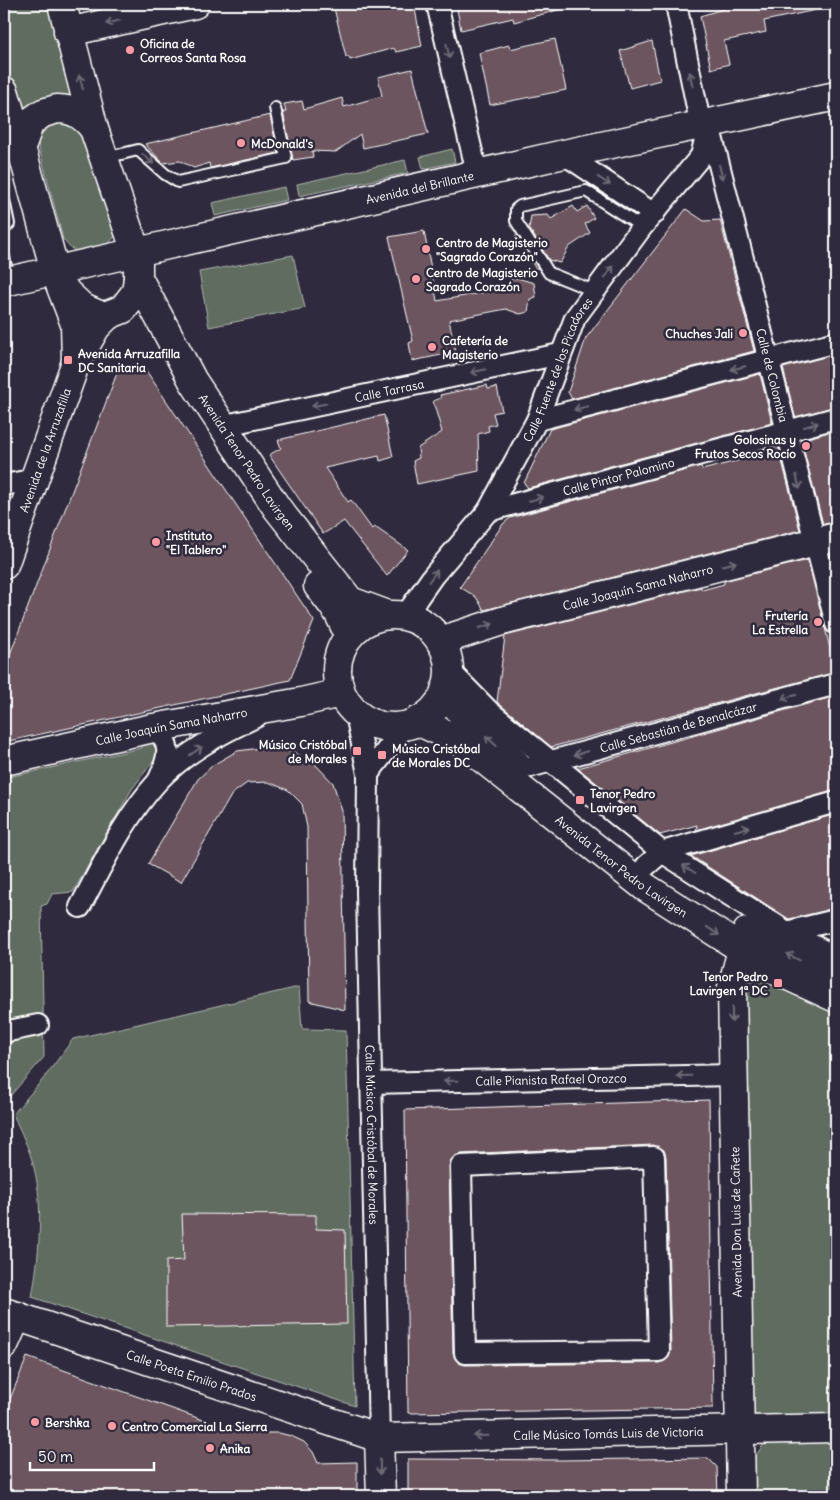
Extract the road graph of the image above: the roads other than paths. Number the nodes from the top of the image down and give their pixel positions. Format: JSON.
{"nodes":[{"id":1,"x":62,"y":4,"type":"edge"},
{"id":2,"x":195,"y":4,"type":"edge"},
{"id":3,"x":437,"y":4,"type":"edge"},
{"id":4,"x":676,"y":4,"type":"edge"},
{"id":5,"x":68,"y":32,"type":"junction"},
{"id":6,"x":4,"y":91,"type":"edge"},
{"id":7,"x":836,"y":96,"type":"edge"},
{"id":8,"x":275,"y":108,"type":"dead end"},
{"id":9,"x":705,"y":126,"type":"junction"},
{"id":10,"x":94,"y":129,"type":"junction"},
{"id":11,"x":21,"y":147,"type":"junction"},
{"id":12,"x":564,"y":154,"type":"junction"},
{"id":13,"x":104,"y":159,"type":"junction"},
{"id":14,"x":477,"y":173,"type":"junction"},
{"id":15,"x":4,"y":200,"type":"edge"},
{"id":16,"x":648,"y":220,"type":"junction"},
{"id":17,"x":4,"y":228,"type":"edge"},
{"id":18,"x":138,"y":265,"type":"junction"},
{"id":19,"x":6,"y":273,"type":"edge"},
{"id":20,"x":56,"y":275,"type":"junction"},
{"id":21,"x":594,"y":291,"type":"junction"},
{"id":22,"x":112,"y":314,"type":"junction"},
{"id":23,"x":836,"y":342,"type":"edge"},
{"id":24,"x":560,"y":354,"type":"junction"},
{"id":25,"x":770,"y":360,"type":"junction"},
{"id":26,"x":76,"y":362,"type":"junction"},
{"id":27,"x":836,"y":418,"type":"edge"},
{"id":28,"x":537,"y":420,"type":"junction"},
{"id":29,"x":221,"y":426,"type":"junction"},
{"id":30,"x":786,"y":431,"type":"junction"},
{"id":31,"x":36,"y":479,"type":"junction"},
{"id":32,"x":4,"y":485,"type":"edge"},
{"id":33,"x":488,"y":512,"type":"junction"},
{"id":34,"x":825,"y":540,"type":"edge"},
{"id":35,"x":4,"y":565,"type":"edge"},
{"id":36,"x":397,"y":616,"type":"junction"},
{"id":37,"x":836,"y":624,"type":"edge"},
{"id":38,"x":349,"y":635,"type":"junction"},
{"id":39,"x":440,"y":641,"type":"junction"},
{"id":40,"x":447,"y":680,"type":"junction"},
{"id":41,"x":836,"y":684,"type":"edge"},
{"id":42,"x":348,"y":703,"type":"junction"},
{"id":43,"x":276,"y":707,"type":"junction"},
{"id":44,"x":411,"y":724,"type":"junction"},
{"id":45,"x":153,"y":728,"type":"junction"},
{"id":46,"x":4,"y":761,"type":"edge"},
{"id":47,"x":550,"y":761,"type":"junction"},
{"id":48,"x":522,"y":769,"type":"junction"},
{"id":49,"x":368,"y":774,"type":"junction"},
{"id":50,"x":158,"y":781,"type":"junction"},
{"id":51,"x":836,"y":802,"type":"edge"},
{"id":52,"x":654,"y":859,"type":"junction"},
{"id":53,"x":80,"y":907,"type":"dead end"},
{"id":54,"x":836,"y":920,"type":"edge"},
{"id":55,"x":788,"y":932,"type":"junction"},
{"id":56,"x":751,"y":945,"type":"junction"},
{"id":57,"x":836,"y":956,"type":"edge"},
{"id":58,"x":836,"y":979,"type":"edge"},
{"id":59,"x":836,"y":998,"type":"edge"},
{"id":60,"x":38,"y":1026,"type":"dead end"},
{"id":61,"x":4,"y":1032,"type":"edge"},
{"id":62,"x":732,"y":1075,"type":"junction"},
{"id":63,"x":370,"y":1083,"type":"junction"},
{"id":64,"x":654,"y":1157,"type":"joint"},
{"id":65,"x":11,"y":1314,"type":"edge"},
{"id":66,"x":4,"y":1345,"type":"edge"},
{"id":67,"x":836,"y":1428,"type":"edge"},
{"id":68,"x":740,"y":1431,"type":"junction"},
{"id":69,"x":379,"y":1438,"type":"junction"},
{"id":70,"x":381,"y":1496,"type":"edge"},
{"id":71,"x":741,"y":1496,"type":"edge"}],
"edges":[{"from":1,"to":5,"type":"main road"},
{"from":2,"to":5,"type":"main road","one_way":true},
{"from":3,"to":14,"type":"street","one_way":true},
{"from":9,"to":4,"type":"street","name":"Calle de Colombia","one_way":true},
{"from":10,"to":5,"type":"main road","one_way":true},
{"from":6,"to":11,"type":"main road","name":"Avenida de la Arruzafilla"},
{"from":7,"to":9,"type":"main road","name":"Avenida del Brillante"},
{"from":13,"to":8,"type":"lane","one_way":true},
{"from":9,"to":12,"type":"main road","name":"Avenida del Brillante"},
{"from":9,"to":16,"type":"street","name":"Calle Fuente de los Picadores"},
{"from":9,"to":25,"type":"street","name":"Calle de Colombia","one_way":true},
{"from":10,"to":11,"type":"main road"},
{"from":10,"to":13,"type":"main road"},
{"from":11,"to":20,"type":"main road","name":"Avenida de la Arruzafilla"},
{"from":12,"to":14,"type":"main road","name":"Avenida del Brillante"},
{"from":12,"to":16,"type":"street","one_way":true},
{"from":13,"to":18,"type":"main road"},
{"from":14,"to":18,"type":"main road","name":"Avenida del Brillante"},
{"from":15,"to":17,"type":"lane"},
{"from":21,"to":16,"type":"street","name":"Calle Fuente de los Picadores","one_way":true},
{"from":16,"to":21,"type":"lane"},
{"from":18,"to":20,"type":"main road","name":"Avenida del Brillante"},
{"from":18,"to":22,"type":"main road","name":"Avenida de la Arruzafilla"},
{"from":18,"to":29,"type":"main road","name":"Avenida Tenor Pedro Lavirgen"},
{"from":19,"to":20,"type":"main road","name":"Avenida del Brillante"},
{"from":20,"to":22,"type":"main road","name":"Avenida de la Arruzafilla"},
{"from":20,"to":26,"type":"main road","name":"Avenida de la Arruzafilla"},
{"from":21,"to":24,"type":"street","name":"Calle Fuente de los Picadores"},
{"from":22,"to":26,"type":"main road","name":"Avenida de la Arruzafilla"},
{"from":22,"to":38,"type":"main road","name":"Avenida Tenor Pedro Lavirgen"},
{"from":23,"to":25,"type":"street"},
{"from":24,"to":28,"type":"street","name":"Calle Fuente de los Picadores"},
{"from":24,"to":29,"type":"street","name":"Calle Tarrasa","one_way":true},
{"from":25,"to":28,"type":"street","one_way":true},
{"from":25,"to":30,"type":"street","name":"Calle de Colombia"},
{"from":26,"to":31,"type":"main road","name":"Avenida de la Arruzafilla"},
{"from":30,"to":27,"type":"street","name":"Calle Pintor Palomino","one_way":true},
{"from":28,"to":33,"type":"street","name":"Calle Fuente de los Picadores"},
{"from":29,"to":36,"type":"main road","name":"Avenida Tenor Pedro Lavirgen"},
{"from":33,"to":30,"type":"street","name":"Calle Pintor Palomino","one_way":true},
{"from":30,"to":34,"type":"street","name":"Calle de Colombia","one_way":true},
{"from":31,"to":32,"type":"street"},
{"from":31,"to":35,"type":"main road","name":"Avenida de la Arruzafilla"},
{"from":36,"to":33,"type":"street","name":"Calle Fuente de los Picadores","one_way":true},
{"from":34,"to":37,"type":"street","name":"Calle de Colombia"},
{"from":39,"to":34,"type":"main road","name":"Calle Joaquín Sama Naharro","one_way":true},
{"from":36,"to":38,"type":"main road"},
{"from":36,"to":39,"type":"main road"},
{"from":38,"to":42,"type":"main road"},
{"from":39,"to":40,"type":"main road"},
{"from":40,"to":44,"type":"main road"},
{"from":40,"to":47,"type":"street","name":"Avenida Tenor Pedro Lavirgen"},
{"from":48,"to":40,"type":"main road","name":"Avenida Tenor Pedro Lavirgen","one_way":true},
{"from":41,"to":47,"type":"street","name":"Calle Sebastián de Benalcázar","one_way":true},
{"from":42,"to":43,"type":"main road","name":"Calle Joaquín Sama Naharro"},
{"from":42,"to":44,"type":"main road"},
{"from":42,"to":49,"type":"street","name":"Calle Músico Cristóbal de Morales"},
{"from":43,"to":45,"type":"main road","name":"Calle Joaquín Sama Naharro"},
{"from":50,"to":43,"type":"street","one_way":true},
{"from":44,"to":49,"type":"street"},
{"from":44,"to":56,"type":"main road","name":"Avenida Tenor Pedro Lavirgen","one_way":true},
{"from":45,"to":46,"type":"main road","name":"Calle Joaquín Sama Naharro"},
{"from":45,"to":50,"type":"street"},
{"from":47,"to":48,"type":"street","name":"Calle Sebastián de Benalcázar"},
{"from":47,"to":52,"type":"street","name":"Avenida Tenor Pedro Lavirgen"},
{"from":48,"to":52,"type":"main road","name":"Avenida Tenor Pedro Lavirgen"},
{"from":49,"to":63,"type":"street","name":"Calle Músico Cristóbal de Morales"},
{"from":50,"to":53,"type":"street"},
{"from":52,"to":51,"type":"street","one_way":true},
{"from":55,"to":52,"type":"street","name":"Avenida Tenor Pedro Lavirgen","one_way":true},
{"from":52,"to":56,"type":"main road","name":"Avenida Tenor Pedro Lavirgen"},
{"from":54,"to":55,"type":"street"},
{"from":55,"to":56,"type":"street"},
{"from":55,"to":57,"type":"street","name":"Avenida Tenor Pedro Lavirgen"},
{"from":58,"to":56,"type":"main road","name":"Avenida Tenor Pedro Lavirgen","one_way":true},
{"from":56,"to":59,"type":"main road","name":"Avenida Tenor Pedro Lavirgen"},
{"from":56,"to":62,"type":"main road","name":"Avenida Don Luis de Cañete","one_way":true},
{"from":60,"to":61,"type":"street"},
{"from":62,"to":63,"type":"street","name":"Calle Pianista Rafael Orozco","one_way":true},
{"from":62,"to":68,"type":"main road","name":"Avenida Don Luis de Cañete"},
{"from":63,"to":69,"type":"street","name":"Calle Músico Cristóbal de Morales"},
{"from":64,"to":64,"type":"street"},
{"from":65,"to":66,"type":"main road"},
{"from":65,"to":69,"type":"main road","name":"Calle Poeta Emilio Prados"},
{"from":67,"to":68,"type":"main road","name":"Calle Músico Tomás Luis de Victoria"},
{"from":68,"to":69,"type":"main road","name":"Calle Músico Tomás Luis de Victoria","one_way":true},
{"from":68,"to":71,"type":"main road","name":"Avenida Don Luis de Cañete"},
{"from":69,"to":70,"type":"main road","name":"Calle Músico Cristóbal de Morales","one_way":true}]}
